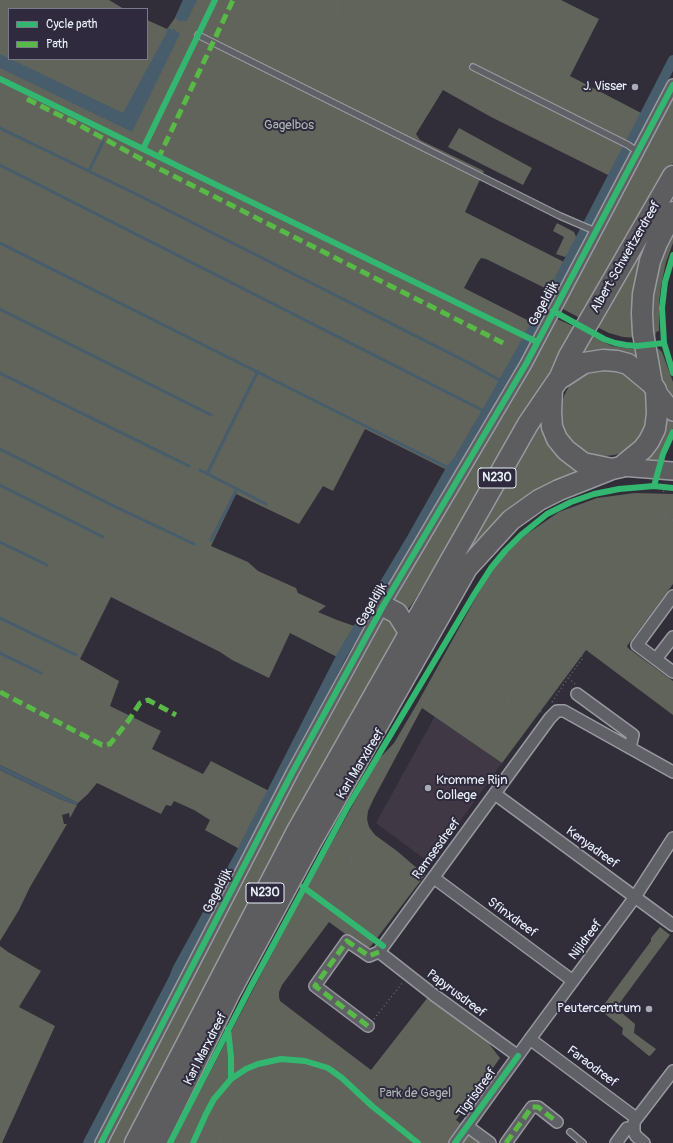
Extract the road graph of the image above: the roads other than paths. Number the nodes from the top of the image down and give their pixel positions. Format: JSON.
{"nodes":[{"id":1,"x":198,"y":35,"type":"dead end"},
{"id":2,"x":473,"y":67,"type":"dead end"},
{"id":3,"x":673,"y":86,"type":"edge"},
{"id":4,"x":638,"y":152,"type":"junction"},
{"id":5,"x":673,"y":176,"type":"edge"},
{"id":6,"x":673,"y":212,"type":"edge"},
{"id":7,"x":595,"y":231,"type":"junction"},
{"id":8,"x":555,"y":385,"type":"junction"},
{"id":9,"x":654,"y":387,"type":"junction"},
{"id":10,"x":673,"y":412,"type":"edge"},
{"id":11,"x":616,"y":468,"type":"junction"},
{"id":12,"x":663,"y":478,"type":"edge"},
{"id":13,"x":673,"y":596,"type":"edge"},
{"id":14,"x":427,"y":603,"type":"junction"},
{"id":15,"x":390,"y":610,"type":"junction"},
{"id":16,"x":673,"y":637,"type":"edge"},
{"id":17,"x":408,"y":638,"type":"junction"},
{"id":18,"x":656,"y":659,"type":"junction"},
{"id":19,"x":673,"y":672,"type":"edge"},
{"id":20,"x":577,"y":694,"type":"road end"},
{"id":21,"x":630,"y":748,"type":"junction"},
{"id":22,"x":673,"y":772,"type":"edge"},
{"id":23,"x":495,"y":794,"type":"junction"},
{"id":24,"x":673,"y":838,"type":"edge"},
{"id":25,"x":431,"y":882,"type":"junction"},
{"id":26,"x":635,"y":898,"type":"junction"},
{"id":27,"x":673,"y":925,"type":"edge"},
{"id":28,"x":381,"y":949,"type":"junction"},
{"id":29,"x":573,"y":981,"type":"junction"},
{"id":30,"x":368,"y":1026,"type":"road end"},
{"id":31,"x":530,"y":1039,"type":"junction"},
{"id":32,"x":518,"y":1056,"type":"junction"},
{"id":33,"x":673,"y":1071,"type":"edge"},
{"id":34,"x":557,"y":1122,"type":"dead end"},
{"id":35,"x":635,"y":1123,"type":"junction"},
{"id":36,"x":467,"y":1126,"type":"junction"},
{"id":37,"x":570,"y":1132,"type":"dead end"},
{"id":38,"x":101,"y":1143,"type":"edge"},
{"id":39,"x":135,"y":1143,"type":"edge"},
{"id":40,"x":156,"y":1143,"type":"edge"},
{"id":41,"x":455,"y":1143,"type":"edge"},
{"id":42,"x":490,"y":1143,"type":"edge"},
{"id":43,"x":506,"y":1143,"type":"edge"},
{"id":44,"x":583,"y":1143,"type":"edge"},
{"id":45,"x":616,"y":1143,"type":"edge"},
{"id":46,"x":644,"y":1143,"type":"edge"}],
"edges":[{"from":1,"to":7,"type":"lane"},
{"from":2,"to":4,"type":"lane"},
{"from":3,"to":4,"type":"street","name":"Gageldijk"},
{"from":4,"to":7,"type":"street","name":"Gageldijk"},
{"from":5,"to":8,"type":"highway","name":"Albert Schweitzerdreef","number":"N230"},
{"from":6,"to":9,"type":"highway","name":"Albert Schweitzerdreef","number":"N230"},
{"from":7,"to":15,"type":"street","name":"Gageldijk"},
{"from":8,"to":9,"type":"highway","number":"N230"},
{"from":8,"to":11,"type":"highway","number":"N230"},
{"from":8,"to":14,"type":"highway","name":"Karl Marxdreef","number":"N230"},
{"from":9,"to":10,"type":"main road"},
{"from":9,"to":11,"type":"highway","number":"N230"},
{"from":11,"to":12,"type":"main road"},
{"from":11,"to":40,"type":"highway","name":"Karl Marxdreef","number":"N230"},
{"from":13,"to":18,"type":"street"},
{"from":14,"to":15,"type":"highway"},
{"from":14,"to":17,"type":"highway","name":"Karl Marxdreef","number":"N230"},
{"from":15,"to":17,"type":"highway"},
{"from":15,"to":38,"type":"street","name":"Gageldijk"},
{"from":16,"to":18,"type":"street"},
{"from":17,"to":39,"type":"highway","name":"Karl Marxdreef","number":"N230"},
{"from":18,"to":19,"type":"street"},
{"from":20,"to":21,"type":"street"},
{"from":21,"to":22,"type":"street"},
{"from":21,"to":23,"type":"street","name":"Ramsesdreef"},
{"from":23,"to":25,"type":"street","name":"Ramsesdreef"},
{"from":23,"to":26,"type":"street","name":"Kenyadreef"},
{"from":24,"to":26,"type":"street","name":"Nijldreef"},
{"from":25,"to":28,"type":"street","name":"Ramsesdreef"},
{"from":25,"to":29,"type":"street","name":"Sfinxdreef"},
{"from":26,"to":27,"type":"street","name":"Kenyadreef"},
{"from":26,"to":29,"type":"street","name":"Nijldreef"},
{"from":28,"to":30,"type":"street"},
{"from":28,"to":32,"type":"street","name":"Papyrusdreef"},
{"from":29,"to":31,"type":"street","name":"Nijldreef"},
{"from":31,"to":32,"type":"street","name":"Nijldreef"},
{"from":31,"to":35,"type":"street","name":"Faraodreef"},
{"from":32,"to":36,"type":"street","name":"Tigrisdreef"},
{"from":33,"to":35,"type":"street"},
{"from":34,"to":43,"type":"street"},
{"from":35,"to":45,"type":"street"},
{"from":35,"to":46,"type":"street","name":"Faraodreef"},
{"from":36,"to":41,"type":"street","name":"Tigrisdreef"},
{"from":36,"to":42,"type":"street"},
{"from":37,"to":44,"type":"lane"}]}
